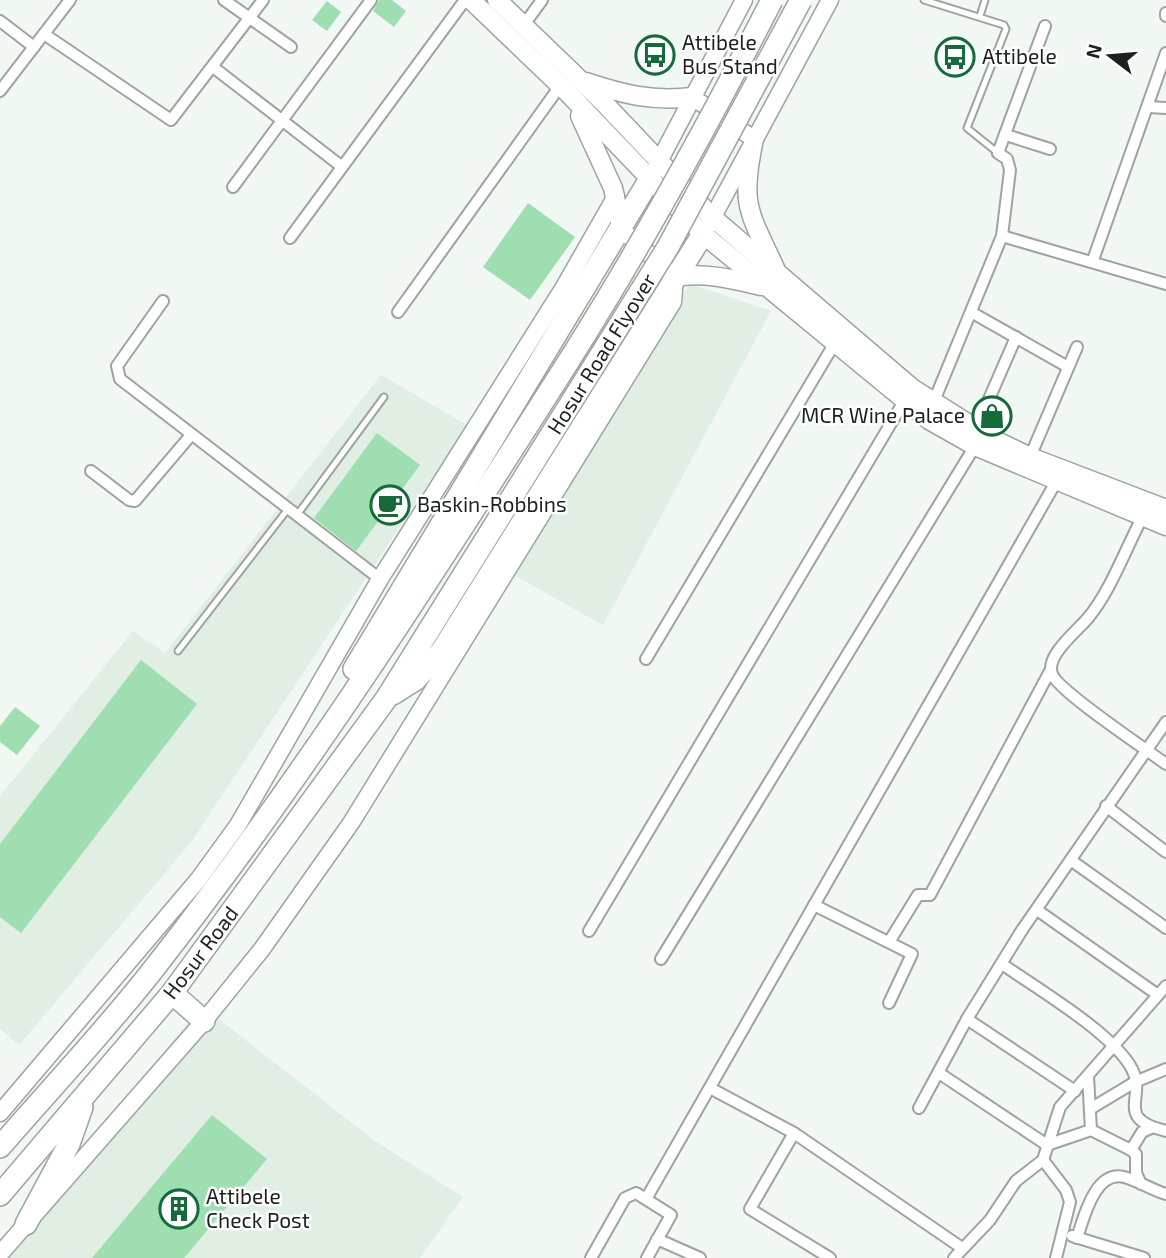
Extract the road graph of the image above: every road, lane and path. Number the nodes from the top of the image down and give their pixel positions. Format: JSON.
{"nodes":[{"id":1,"x":70,"y":0,"type":"edge"},
{"id":2,"x":224,"y":0,"type":"edge"},
{"id":3,"x":263,"y":0,"type":"edge"},
{"id":4,"x":371,"y":0,"type":"edge"},
{"id":5,"x":465,"y":0,"type":"edge"},
{"id":6,"x":471,"y":0,"type":"edge"},
{"id":7,"x":496,"y":0,"type":"edge"},
{"id":8,"x":542,"y":0,"type":"edge"},
{"id":9,"x":744,"y":0,"type":"edge"},
{"id":10,"x":772,"y":0,"type":"edge"},
{"id":11,"x":801,"y":0,"type":"edge"},
{"id":12,"x":830,"y":0,"type":"edge"},
{"id":13,"x":924,"y":0,"type":"edge"},
{"id":14,"x":985,"y":0,"type":"edge"},
{"id":15,"x":981,"y":16,"type":"junction"},
{"id":16,"x":249,"y":18,"type":"junction"},
{"id":17,"x":0,"y":21,"type":"edge"},
{"id":18,"x":523,"y":26,"type":"junction"},
{"id":19,"x":1045,"y":26,"type":"dead end"},
{"id":20,"x":44,"y":34,"type":"junction"},
{"id":21,"x":34,"y":47,"type":"junction"},
{"id":22,"x":291,"y":47,"type":"dead end"},
{"id":23,"x":1166,"y":53,"type":"edge"},
{"id":24,"x":213,"y":67,"type":"junction"},
{"id":25,"x":703,"y":76,"type":"junction"},
{"id":26,"x":569,"y":86,"type":"junction"},
{"id":27,"x":0,"y":91,"type":"edge"},
{"id":28,"x":692,"y":97,"type":"junction"},
{"id":29,"x":1148,"y":107,"type":"junction"},
{"id":30,"x":1166,"y":108,"type":"edge"},
{"id":31,"x":766,"y":112,"type":"junction"},
{"id":32,"x":281,"y":122,"type":"junction"},
{"id":33,"x":1006,"y":135,"type":"junction"},
{"id":34,"x":754,"y":139,"type":"junction"},
{"id":35,"x":1050,"y":149,"type":"dead end"},
{"id":36,"x":998,"y":153,"type":"junction"},
{"id":37,"x":659,"y":159,"type":"junction"},
{"id":38,"x":341,"y":166,"type":"junction"},
{"id":39,"x":650,"y":179,"type":"junction"},
{"id":40,"x":233,"y":187,"type":"dead end"},
{"id":41,"x":616,"y":196,"type":"junction"},
{"id":42,"x":708,"y":226,"type":"junction"},
{"id":43,"x":622,"y":230,"type":"junction"},
{"id":44,"x":1002,"y":236,"type":"junction"},
{"id":45,"x":290,"y":238,"type":"dead end"},
{"id":46,"x":1093,"y":260,"type":"junction"},
{"id":47,"x":675,"y":277,"type":"junction"},
{"id":48,"x":773,"y":282,"type":"junction"},
{"id":49,"x":1166,"y":284,"type":"edge"},
{"id":50,"x":572,"y":292,"type":"junction"},
{"id":51,"x":163,"y":302,"type":"dead end"},
{"id":52,"x":398,"y":312,"type":"dead end"},
{"id":53,"x":971,"y":312,"type":"junction"},
{"id":54,"x":1016,"y":337,"type":"junction"},
{"id":55,"x":836,"y":341,"type":"junction"},
{"id":56,"x":1077,"y":347,"type":"dead end"},
{"id":57,"x":1068,"y":367,"type":"junction"},
{"id":58,"x":909,"y":393,"type":"junction"},
{"id":59,"x":384,"y":397,"type":"dead end"},
{"id":60,"x":930,"y":410,"type":"junction"},
{"id":61,"x":191,"y":435,"type":"junction"},
{"id":62,"x":975,"y":437,"type":"junction"},
{"id":63,"x":1030,"y":457,"type":"junction"},
{"id":64,"x":91,"y":471,"type":"dead end"},
{"id":65,"x":1060,"y":476,"type":"junction"},
{"id":66,"x":293,"y":512,"type":"junction"},
{"id":67,"x":1165,"y":517,"type":"edge"},
{"id":68,"x":1142,"y":518,"type":"junction"},
{"id":69,"x":380,"y":579,"type":"junction"},
{"id":70,"x":178,"y":651,"type":"dead end"},
{"id":71,"x":646,"y":659,"type":"dead end"},
{"id":72,"x":1050,"y":671,"type":"junction"},
{"id":73,"x":353,"y":691,"type":"junction"},
{"id":74,"x":386,"y":699,"type":"junction"},
{"id":75,"x":1166,"y":723,"type":"edge"},
{"id":76,"x":1146,"y":748,"type":"junction"},
{"id":77,"x":1166,"y":764,"type":"edge"},
{"id":78,"x":1106,"y":806,"type":"junction"},
{"id":79,"x":1166,"y":852,"type":"edge"},
{"id":80,"x":1072,"y":861,"type":"junction"},
{"id":81,"x":814,"y":905,"type":"junction"},
{"id":82,"x":1037,"y":910,"type":"junction"},
{"id":83,"x":1166,"y":928,"type":"edge"},
{"id":84,"x":589,"y":931,"type":"dead end"},
{"id":85,"x":889,"y":942,"type":"junction"},
{"id":86,"x":661,"y":959,"type":"dead end"},
{"id":87,"x":1002,"y":964,"type":"junction"},
{"id":88,"x":1166,"y":986,"type":"edge"},
{"id":89,"x":172,"y":993,"type":"junction"},
{"id":90,"x":1158,"y":995,"type":"junction"},
{"id":91,"x":889,"y":1003,"type":"dead end"},
{"id":92,"x":967,"y":1019,"type":"junction"},
{"id":93,"x":205,"y":1021,"type":"junction"},
{"id":94,"x":1113,"y":1047,"type":"junction"},
{"id":95,"x":1166,"y":1069,"type":"edge"},
{"id":96,"x":939,"y":1073,"type":"junction"},
{"id":97,"x":1088,"y":1076,"type":"junction"},
{"id":98,"x":1135,"y":1082,"type":"junction"},
{"id":99,"x":710,"y":1088,"type":"junction"},
{"id":100,"x":1075,"y":1091,"type":"junction"},
{"id":101,"x":87,"y":1096,"type":"junction"},
{"id":102,"x":919,"y":1108,"type":"dead end"},
{"id":103,"x":1090,"y":1109,"type":"junction"},
{"id":104,"x":0,"y":1112,"type":"edge"},
{"id":105,"x":1152,"y":1128,"type":"junction"},
{"id":106,"x":1091,"y":1130,"type":"junction"},
{"id":107,"x":1166,"y":1131,"type":"edge"},
{"id":108,"x":794,"y":1133,"type":"junction"},
{"id":109,"x":1047,"y":1144,"type":"junction"},
{"id":110,"x":0,"y":1147,"type":"edge"},
{"id":111,"x":1131,"y":1150,"type":"junction"},
{"id":112,"x":1043,"y":1160,"type":"junction"},
{"id":113,"x":1141,"y":1184,"type":"junction"},
{"id":114,"x":1166,"y":1194,"type":"edge"},
{"id":115,"x":0,"y":1195,"type":"edge"},
{"id":116,"x":646,"y":1199,"type":"junction"},
{"id":117,"x":26,"y":1224,"type":"junction"},
{"id":118,"x":1062,"y":1233,"type":"junction"},
{"id":119,"x":1077,"y":1238,"type":"junction"},
{"id":120,"x":657,"y":1239,"type":"junction"},
{"id":121,"x":962,"y":1248,"type":"junction"},
{"id":122,"x":0,"y":1254,"type":"edge"},
{"id":123,"x":591,"y":1258,"type":"edge"},
{"id":124,"x":647,"y":1258,"type":"edge"},
{"id":125,"x":700,"y":1258,"type":"edge"},
{"id":126,"x":830,"y":1258,"type":"edge"},
{"id":127,"x":954,"y":1258,"type":"edge"},
{"id":128,"x":1056,"y":1258,"type":"edge"},
{"id":129,"x":1144,"y":1258,"type":"edge"}],
"edges":[{"from":1,"to":20,"type":"street"},
{"from":2,"to":16,"type":"street"},
{"from":3,"to":16,"type":"street"},
{"from":4,"to":32,"type":"street"},
{"from":5,"to":38,"type":"street"},
{"from":6,"to":26,"type":"main road"},
{"from":7,"to":18,"type":"main road"},
{"from":8,"to":18,"type":"street"},
{"from":9,"to":25,"type":"street"},
{"from":10,"to":73,"type":"highway","name":"Hosur Road Flyover","bridge":true},
{"from":11,"to":74,"type":"highway","name":"Hosur Road Flyover","bridge":true},
{"from":12,"to":31,"type":"street"},
{"from":13,"to":15,"type":"lane"},
{"from":14,"to":15,"type":"lane"},
{"from":15,"to":36,"type":"lane"},
{"from":16,"to":22,"type":"street"},
{"from":16,"to":24,"type":"street"},
{"from":17,"to":21,"type":"street"},
{"from":18,"to":26,"type":"main road"},
{"from":19,"to":33,"type":"street"},
{"from":20,"to":21,"type":"street"},
{"from":20,"to":24,"type":"street"},
{"from":21,"to":27,"type":"street"},
{"from":23,"to":29,"type":"street"},
{"from":24,"to":32,"type":"street"},
{"from":25,"to":28,"type":"street"},
{"from":25,"to":31,"type":"street"},
{"from":26,"to":28,"type":"main road"},
{"from":26,"to":37,"type":"main road"},
{"from":26,"to":39,"type":"main road"},
{"from":26,"to":41,"type":"main road"},
{"from":26,"to":52,"type":"street"},
{"from":28,"to":34,"type":"street"},
{"from":28,"to":37,"type":"street"},
{"from":29,"to":30,"type":"street"},
{"from":29,"to":46,"type":"street"},
{"from":31,"to":34,"type":"street"},
{"from":32,"to":38,"type":"street"},
{"from":32,"to":40,"type":"street"},
{"from":33,"to":35,"type":"street"},
{"from":33,"to":36,"type":"street"},
{"from":34,"to":42,"type":"street"},
{"from":34,"to":48,"type":"main road"},
{"from":36,"to":44,"type":"street"},
{"from":37,"to":39,"type":"street"},
{"from":37,"to":42,"type":"main road"},
{"from":38,"to":45,"type":"street"},
{"from":39,"to":42,"type":"main road"},
{"from":39,"to":43,"type":"highway"},
{"from":41,"to":43,"type":"main road"},
{"from":41,"to":50,"type":"street"},
{"from":42,"to":47,"type":"highway"},
{"from":42,"to":48,"type":"main road"},
{"from":43,"to":47,"type":"street"},
{"from":43,"to":50,"type":"highway"},
{"from":44,"to":46,"type":"street"},
{"from":44,"to":53,"type":"street"},
{"from":46,"to":49,"type":"street"},
{"from":47,"to":48,"type":"main road"},
{"from":47,"to":74,"type":"highway"},
{"from":47,"to":93,"type":"street"},
{"from":48,"to":55,"type":"main road"},
{"from":48,"to":58,"type":"main road"},
{"from":50,"to":69,"type":"street"},
{"from":50,"to":73,"type":"highway"},
{"from":51,"to":61,"type":"street"},
{"from":53,"to":54,"type":"street"},
{"from":53,"to":60,"type":"street"},
{"from":54,"to":57,"type":"street"},
{"from":54,"to":62,"type":"street"},
{"from":55,"to":58,"type":"main road"},
{"from":55,"to":71,"type":"street"},
{"from":56,"to":57,"type":"street"},
{"from":57,"to":63,"type":"street"},
{"from":58,"to":60,"type":"main road"},
{"from":58,"to":84,"type":"street"},
{"from":59,"to":66,"type":"lane"},
{"from":60,"to":62,"type":"main road"},
{"from":61,"to":64,"type":"street"},
{"from":61,"to":66,"type":"street"},
{"from":62,"to":63,"type":"main road"},
{"from":62,"to":65,"type":"main road"},
{"from":62,"to":86,"type":"street"},
{"from":63,"to":65,"type":"main road"},
{"from":65,"to":67,"type":"main road"},
{"from":65,"to":68,"type":"main road"},
{"from":65,"to":81,"type":"street"},
{"from":66,"to":69,"type":"street"},
{"from":66,"to":70,"type":"lane"},
{"from":67,"to":68,"type":"main road"},
{"from":68,"to":72,"type":"street"},
{"from":69,"to":104,"type":"street"},
{"from":72,"to":76,"type":"street"},
{"from":72,"to":85,"type":"street"},
{"from":73,"to":110,"type":"highway","name":"Hosur Road"},
{"from":74,"to":89,"type":"highway","name":"Hosur Road"},
{"from":75,"to":76,"type":"street"},
{"from":76,"to":77,"type":"street"},
{"from":76,"to":78,"type":"street"},
{"from":78,"to":79,"type":"street"},
{"from":78,"to":80,"type":"street"},
{"from":80,"to":82,"type":"street"},
{"from":80,"to":83,"type":"street"},
{"from":81,"to":85,"type":"street"},
{"from":81,"to":99,"type":"street"},
{"from":82,"to":87,"type":"street"},
{"from":82,"to":90,"type":"street"},
{"from":85,"to":91,"type":"street"},
{"from":87,"to":92,"type":"street"},
{"from":87,"to":94,"type":"street"},
{"from":88,"to":90,"type":"street"},
{"from":89,"to":93,"type":"highway"},
{"from":89,"to":101,"type":"highway","name":"Hosur Road"},
{"from":90,"to":94,"type":"street"},
{"from":92,"to":96,"type":"street"},
{"from":92,"to":100,"type":"street"},
{"from":93,"to":117,"type":"street"},
{"from":94,"to":97,"type":"street"},
{"from":94,"to":98,"type":"street"},
{"from":95,"to":98,"type":"street"},
{"from":96,"to":102,"type":"street"},
{"from":96,"to":109,"type":"street"},
{"from":97,"to":100,"type":"street"},
{"from":97,"to":103,"type":"street"},
{"from":98,"to":103,"type":"street"},
{"from":98,"to":105,"type":"street"},
{"from":99,"to":108,"type":"street"},
{"from":99,"to":116,"type":"street"},
{"from":100,"to":109,"type":"street"},
{"from":101,"to":115,"type":"highway","name":"Hosur Road"},
{"from":101,"to":117,"type":"highway"},
{"from":103,"to":106,"type":"street"},
{"from":105,"to":107,"type":"street"},
{"from":105,"to":111,"type":"street"},
{"from":106,"to":109,"type":"street"},
{"from":106,"to":111,"type":"street"},
{"from":108,"to":121,"type":"street"},
{"from":108,"to":126,"type":"street"},
{"from":109,"to":112,"type":"street"},
{"from":111,"to":113,"type":"street"},
{"from":112,"to":118,"type":"street"},
{"from":112,"to":121,"type":"street"},
{"from":113,"to":114,"type":"street"},
{"from":113,"to":119,"type":"street"},
{"from":116,"to":120,"type":"street"},
{"from":116,"to":123,"type":"street"},
{"from":117,"to":122,"type":"street"},
{"from":118,"to":119,"type":"street"},
{"from":118,"to":128,"type":"street"},
{"from":119,"to":129,"type":"street"},
{"from":120,"to":124,"type":"street"},
{"from":120,"to":125,"type":"street"},
{"from":121,"to":127,"type":"street"}]}
